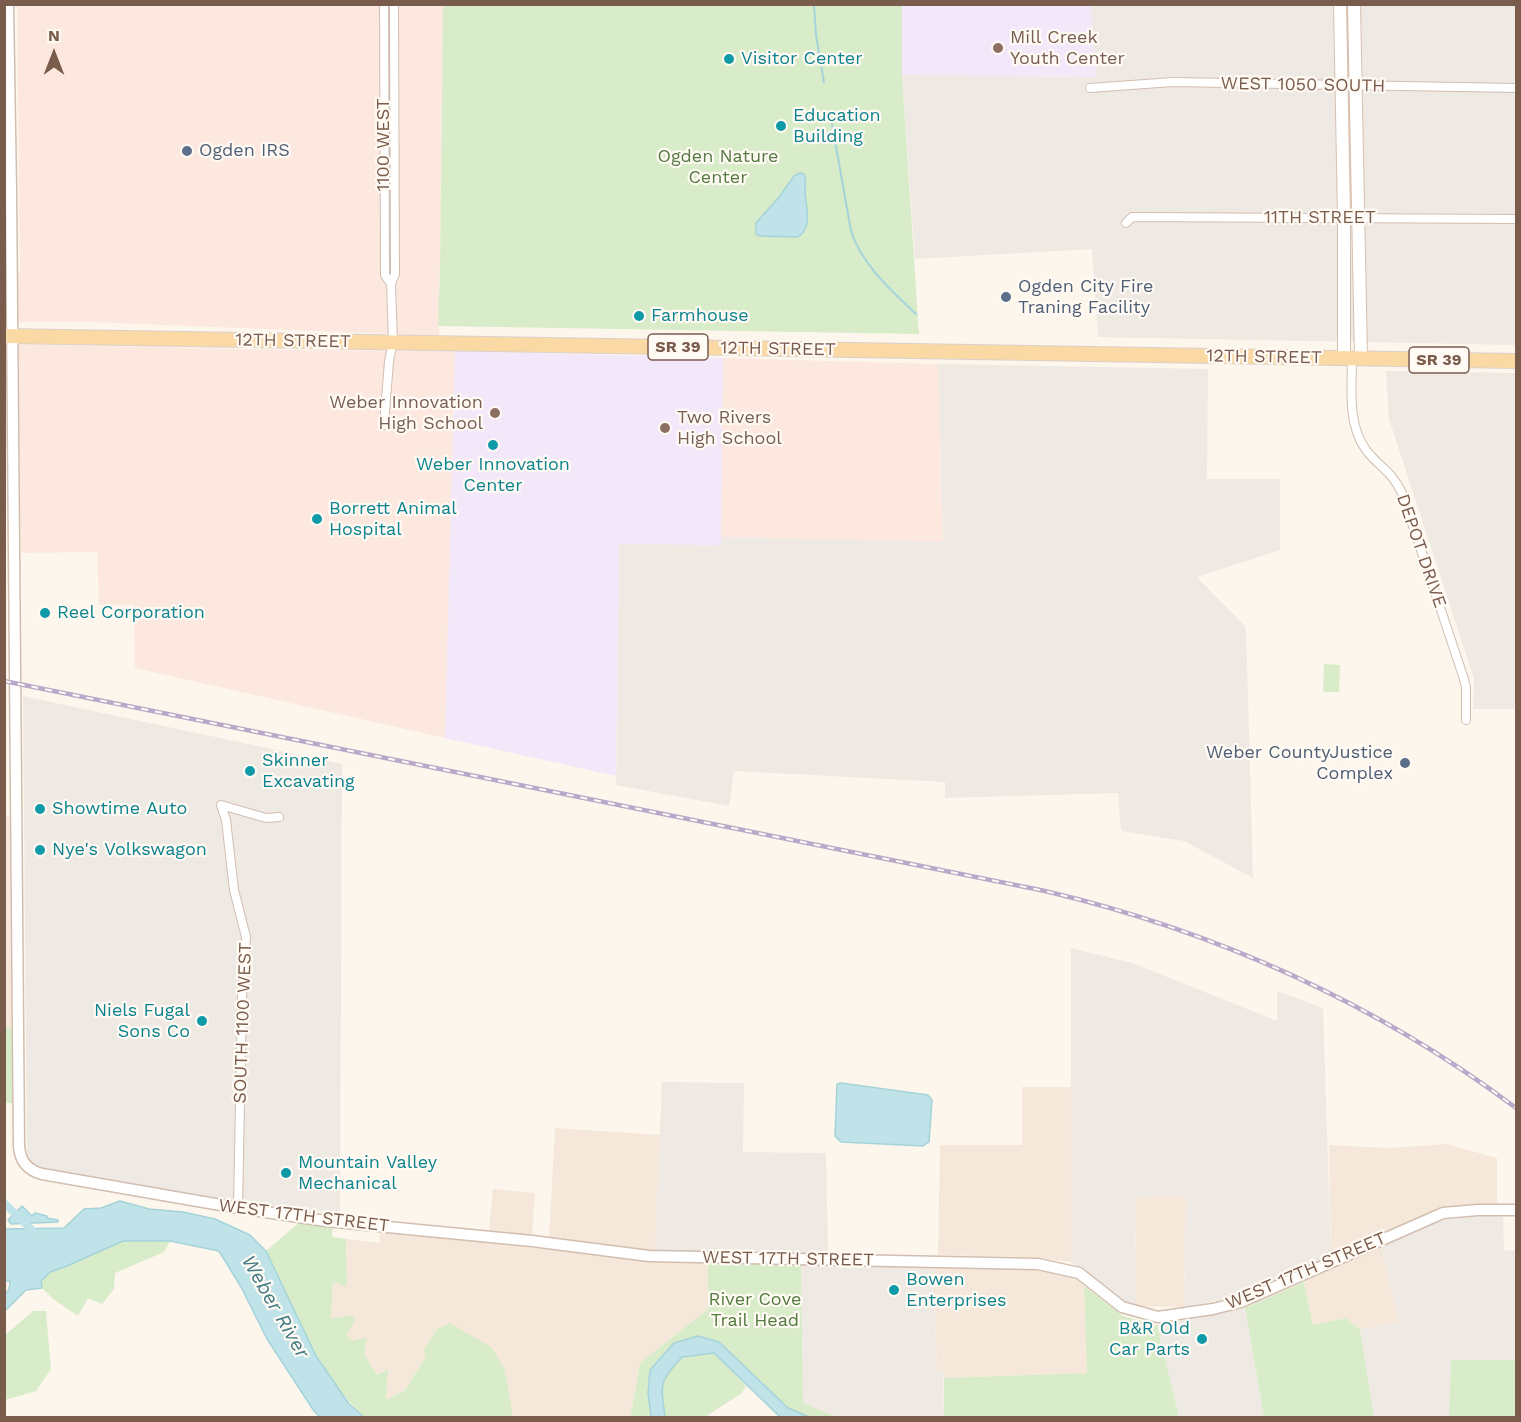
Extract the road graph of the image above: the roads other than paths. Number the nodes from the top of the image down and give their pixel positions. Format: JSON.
{"nodes":[{"id":1,"x":8,"y":4,"type":"edge"},
{"id":2,"x":384,"y":4,"type":"edge"},
{"id":3,"x":394,"y":4,"type":"edge"},
{"id":4,"x":1340,"y":4,"type":"edge"},
{"id":5,"x":1354,"y":4,"type":"edge"},
{"id":6,"x":1342,"y":86,"type":"junction"},
{"id":7,"x":1356,"y":86,"type":"junction"},
{"id":8,"x":1090,"y":88,"type":"dead end"},
{"id":9,"x":1516,"y":88,"type":"edge"},
{"id":10,"x":1344,"y":218,"type":"junction"},
{"id":11,"x":1359,"y":218,"type":"junction"},
{"id":12,"x":1516,"y":219,"type":"edge"},
{"id":13,"x":1126,"y":223,"type":"dead end"},
{"id":14,"x":385,"y":254,"type":"junction"},
{"id":15,"x":395,"y":254,"type":"junction"},
{"id":16,"x":391,"y":284,"type":"junction"},
{"id":17,"x":8,"y":336,"type":"edge"},
{"id":18,"x":393,"y":342,"type":"junction"},
{"id":19,"x":1352,"y":358,"type":"junction"},
{"id":20,"x":1516,"y":361,"type":"edge"},
{"id":21,"x":384,"y":425,"type":"dead end"},
{"id":22,"x":1466,"y":720,"type":"dead end"},
{"id":23,"x":242,"y":811,"type":"junction"},
{"id":24,"x":279,"y":817,"type":"dead end"},
{"id":25,"x":226,"y":820,"type":"junction"},
{"id":26,"x":238,"y":1208,"type":"junction"},
{"id":27,"x":1516,"y":1210,"type":"edge"}],
"edges":[{"from":1,"to":17,"type":"street"},
{"from":2,"to":14,"type":"street","name":"1100 WEST"},
{"from":3,"to":15,"type":"street","name":"1100 WEST"},
{"from":4,"to":6,"type":"main road","name":"DEPOT DRIVE"},
{"from":5,"to":7,"type":"main road","name":"DEPOT DRIVE"},
{"from":6,"to":7,"type":"street","name":"WEST 1050 SOUTH"},
{"from":6,"to":8,"type":"street","name":"WEST 1050 SOUTH"},
{"from":6,"to":10,"type":"main road","name":"DEPOT DRIVE"},
{"from":7,"to":9,"type":"street","name":"WEST 1050 SOUTH"},
{"from":7,"to":11,"type":"main road","name":"DEPOT DRIVE"},
{"from":10,"to":11,"type":"street","name":"11TH STREET"},
{"from":10,"to":13,"type":"street","name":"11TH STREET"},
{"from":10,"to":19,"type":"main road","name":"DEPOT DRIVE"},
{"from":11,"to":12,"type":"street","name":"11TH STREET"},
{"from":11,"to":19,"type":"main road","name":"DEPOT DRIVE"},
{"from":14,"to":15,"type":"street"},
{"from":14,"to":16,"type":"street","name":"1100 WEST"},
{"from":15,"to":16,"type":"street","name":"1100 WEST"},
{"from":16,"to":18,"type":"street","name":"1100 WEST"},
{"from":17,"to":18,"type":"main road","name":"12TH STREET","number":"SR 39"},
{"from":17,"to":26,"type":"street","name":"WEST 17TH STREET"},
{"from":18,"to":19,"type":"main road","name":"12TH STREET","number":"SR 39"},
{"from":18,"to":21,"type":"street","name":"1100 WEST"},
{"from":19,"to":20,"type":"main road","name":"12TH STREET","number":"SR 39"},
{"from":19,"to":22,"type":"street","name":"DEPOT DRIVE"},
{"from":23,"to":24,"type":"street"},
{"from":23,"to":25,"type":"street"},
{"from":23,"to":25,"type":"street","name":"SOUTH 1100 WEST"},
{"from":25,"to":26,"type":"street","name":"SOUTH 1100 WEST"},
{"from":26,"to":27,"type":"street","name":"WEST 17TH STREET"}]}
